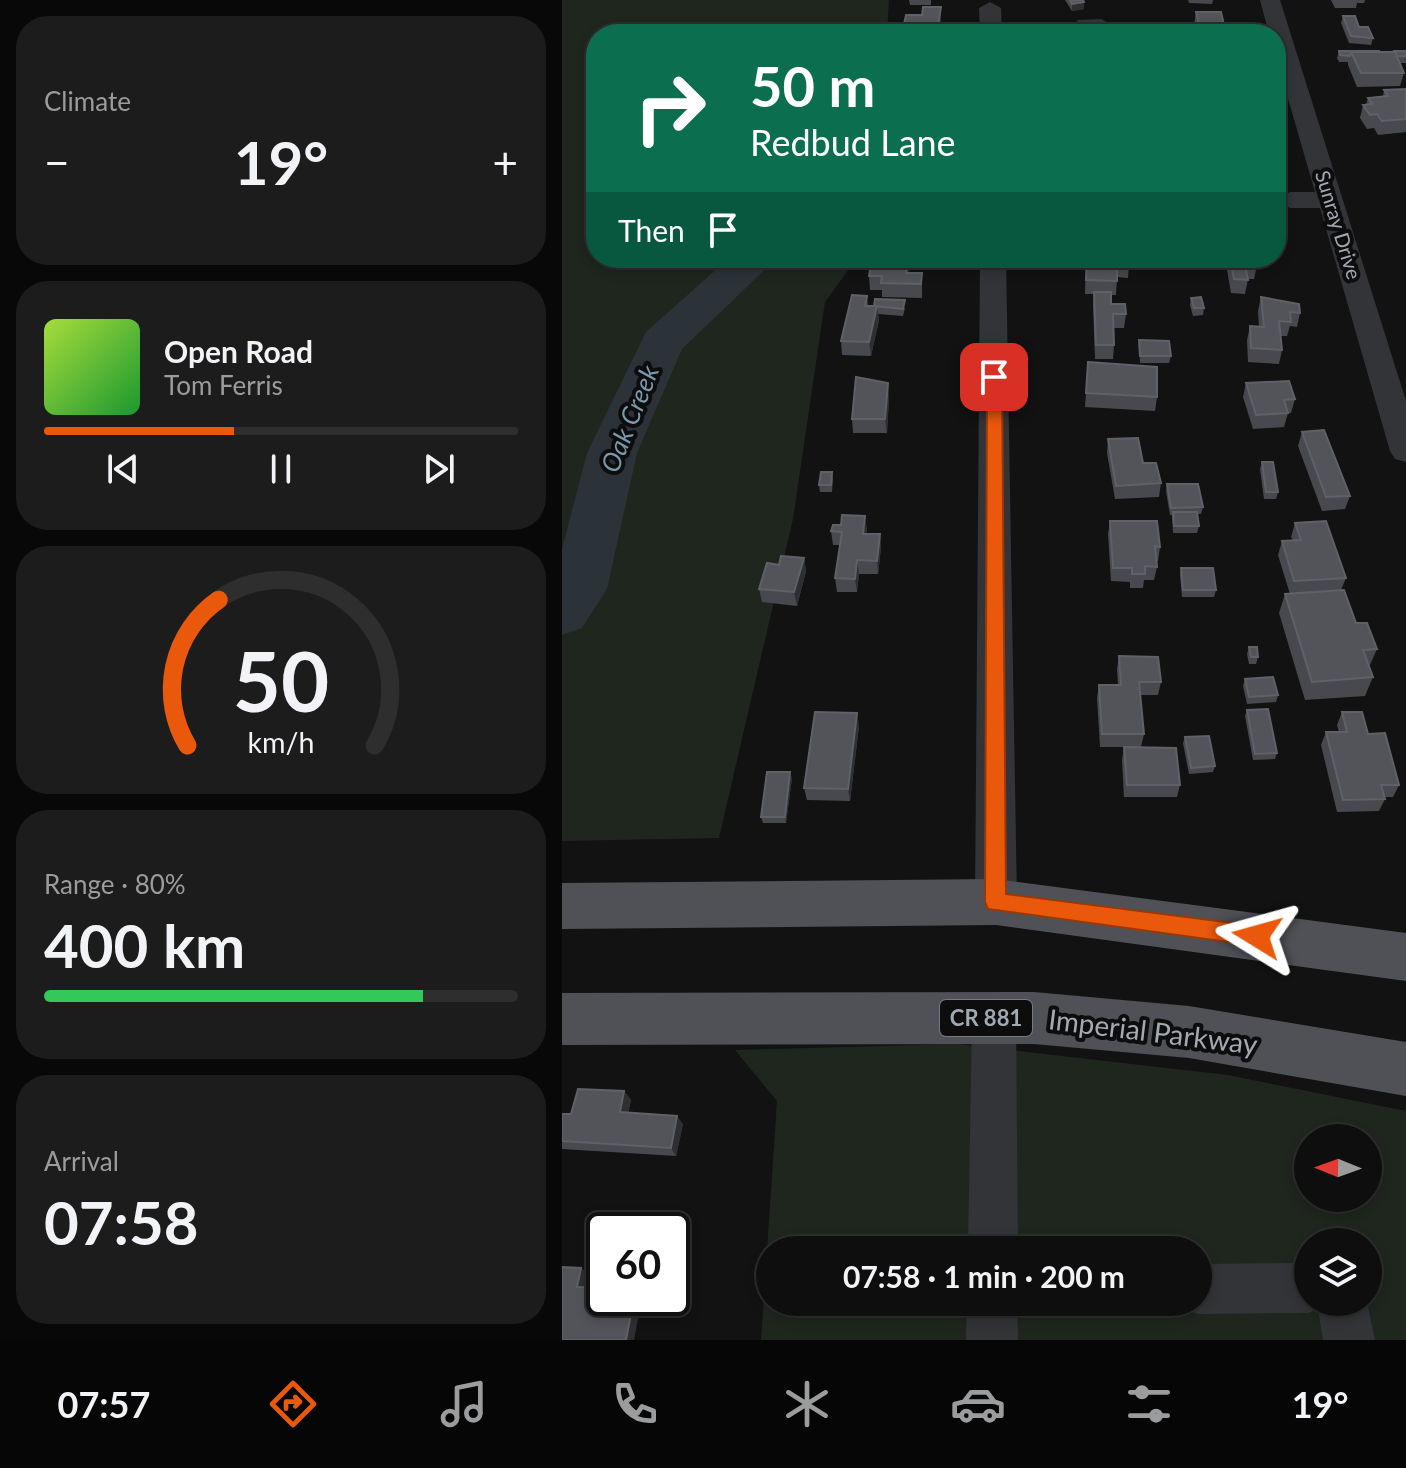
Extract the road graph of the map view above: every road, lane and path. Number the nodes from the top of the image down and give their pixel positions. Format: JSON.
{"nodes":[{"id":1,"x":1270,"y":0,"type":"edge"},
{"id":2,"x":990,"y":8,"type":"dead end"},
{"id":3,"x":991,"y":24,"type":"edge"},
{"id":4,"x":1277,"y":24,"type":"edge"},
{"id":5,"x":1286,"y":52,"type":"edge"},
{"id":6,"x":1290,"y":200,"type":"dead end"},
{"id":7,"x":1331,"y":200,"type":"junction"},
{"id":8,"x":993,"y":268,"type":"edge"},
{"id":9,"x":1406,"y":451,"type":"edge"},
{"id":10,"x":996,"y":902,"type":"junction"},
{"id":11,"x":562,"y":906,"type":"edge"},
{"id":12,"x":1406,"y":957,"type":"edge"},
{"id":13,"x":994,"y":1018,"type":"junction"},
{"id":14,"x":562,"y":1019,"type":"edge"},
{"id":15,"x":1406,"y":1069,"type":"edge"},
{"id":16,"x":993,"y":1236,"type":"edge"},
{"id":17,"x":1294,"y":1288,"type":"edge"},
{"id":18,"x":1212,"y":1289,"type":"edge"},
{"id":19,"x":992,"y":1316,"type":"edge"},
{"id":20,"x":1345,"y":1316,"type":"edge"},
{"id":21,"x":992,"y":1340,"type":"edge"},
{"id":22,"x":1349,"y":1340,"type":"edge"}],
"edges":[{"from":1,"to":4,"type":"street","name":"Sunray Drive"},
{"from":2,"to":3,"type":"street"},
{"from":5,"to":7,"type":"street","name":"Sunray Drive"},
{"from":6,"to":7,"type":"street"},
{"from":7,"to":9,"type":"street","name":"Sunray Drive"},
{"from":8,"to":10,"type":"street"},
{"from":10,"to":11,"type":"main road"},
{"from":10,"to":12,"type":"main road"},
{"from":13,"to":14,"type":"main road","name":"Imperial Parkway","number":"CR 881"},
{"from":13,"to":15,"type":"main road","name":"Imperial Parkway","number":"CR 881"},
{"from":13,"to":16,"type":"street"},
{"from":17,"to":18,"type":"street"},
{"from":19,"to":21,"type":"street"},
{"from":20,"to":22,"type":"street"}]}
